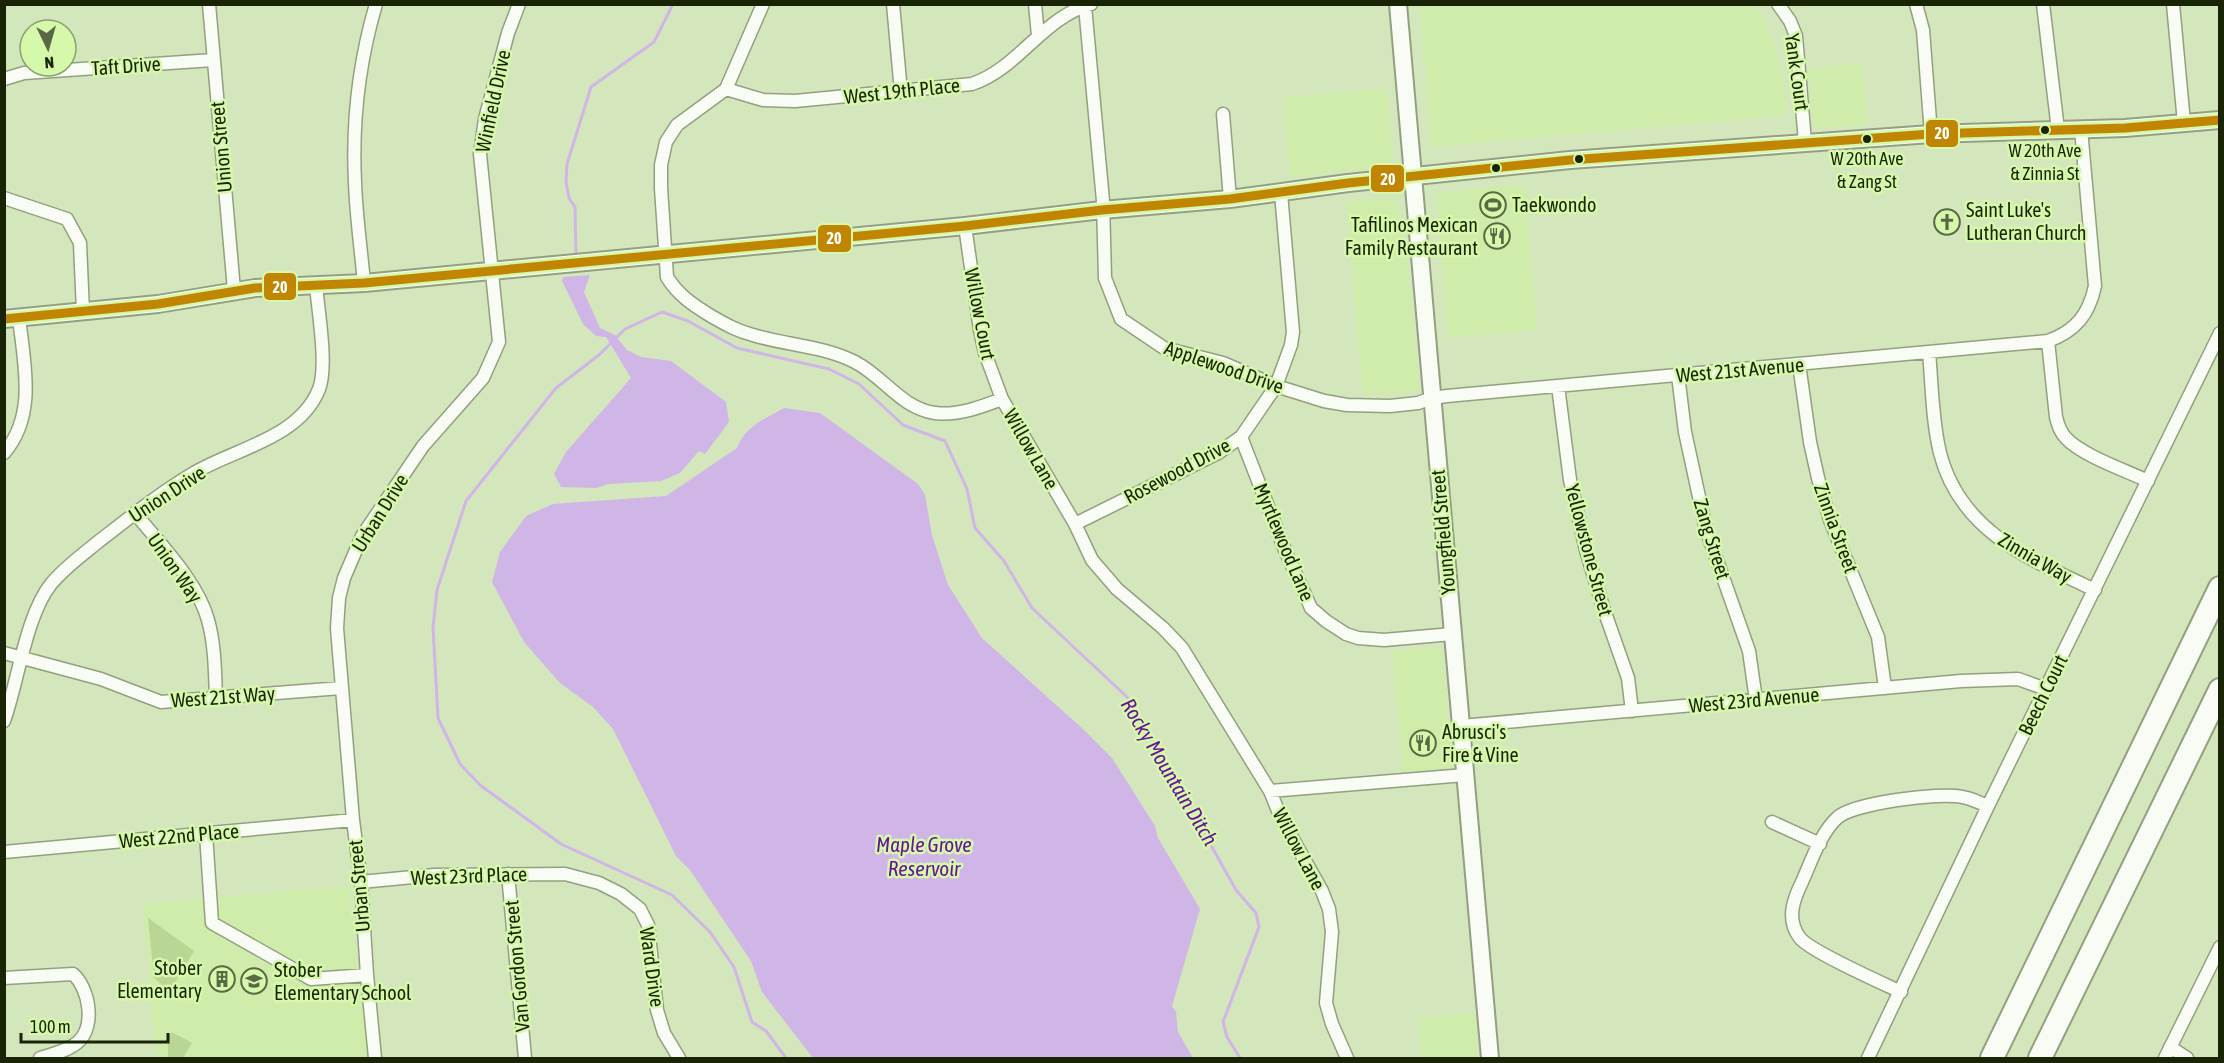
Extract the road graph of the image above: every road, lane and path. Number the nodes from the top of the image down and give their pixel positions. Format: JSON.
{"nodes":[{"id":1,"x":209,"y":4,"type":"edge"},
{"id":2,"x":376,"y":4,"type":"edge"},
{"id":3,"x":519,"y":4,"type":"edge"},
{"id":4,"x":763,"y":4,"type":"edge"},
{"id":5,"x":893,"y":4,"type":"edge"},
{"id":6,"x":1035,"y":4,"type":"edge"},
{"id":7,"x":1398,"y":4,"type":"edge"},
{"id":8,"x":1778,"y":4,"type":"edge"},
{"id":9,"x":1916,"y":4,"type":"edge"},
{"id":10,"x":2043,"y":4,"type":"edge"},
{"id":11,"x":2173,"y":4,"type":"edge"},
{"id":12,"x":1088,"y":5,"type":"edge"},
{"id":13,"x":1038,"y":36,"type":"junction"},
{"id":14,"x":213,"y":60,"type":"junction"},
{"id":15,"x":4,"y":79,"type":"edge"},
{"id":16,"x":726,"y":89,"type":"junction"},
{"id":17,"x":901,"y":92,"type":"junction"},
{"id":18,"x":1223,"y":114,"type":"dead end"},
{"id":19,"x":2220,"y":120,"type":"edge"},
{"id":20,"x":2184,"y":123,"type":"junction"},
{"id":21,"x":2081,"y":129,"type":"junction"},
{"id":22,"x":2058,"y":130,"type":"junction"},
{"id":23,"x":1931,"y":134,"type":"junction"},
{"id":24,"x":1805,"y":142,"type":"junction"},
{"id":25,"x":1413,"y":177,"type":"junction"},
{"id":26,"x":1281,"y":193,"type":"junction"},
{"id":27,"x":4,"y":198,"type":"edge"},
{"id":28,"x":1230,"y":199,"type":"junction"},
{"id":29,"x":1102,"y":210,"type":"junction"},
{"id":30,"x":965,"y":226,"type":"junction"},
{"id":31,"x":665,"y":255,"type":"junction"},
{"id":32,"x":493,"y":271,"type":"junction"},
{"id":33,"x":364,"y":283,"type":"junction"},
{"id":34,"x":316,"y":285,"type":"junction"},
{"id":35,"x":234,"y":290,"type":"junction"},
{"id":36,"x":83,"y":312,"type":"junction"},
{"id":37,"x":11,"y":318,"type":"edge"},
{"id":38,"x":2220,"y":333,"type":"edge"},
{"id":39,"x":2048,"y":341,"type":"junction"},
{"id":40,"x":1929,"y":352,"type":"junction"},
{"id":41,"x":1799,"y":364,"type":"junction"},
{"id":42,"x":1678,"y":375,"type":"junction"},
{"id":43,"x":1276,"y":386,"type":"junction"},
{"id":44,"x":1558,"y":386,"type":"junction"},
{"id":45,"x":1432,"y":398,"type":"junction"},
{"id":46,"x":1002,"y":399,"type":"junction"},
{"id":47,"x":1241,"y":437,"type":"junction"},
{"id":48,"x":4,"y":453,"type":"edge"},
{"id":49,"x":2148,"y":481,"type":"junction"},
{"id":50,"x":135,"y":513,"type":"junction"},
{"id":51,"x":1075,"y":524,"type":"junction"},
{"id":52,"x":2220,"y":588,"type":"edge"},
{"id":53,"x":2095,"y":590,"type":"junction"},
{"id":54,"x":1452,"y":634,"type":"junction"},
{"id":55,"x":4,"y":653,"type":"edge"},
{"id":56,"x":23,"y":657,"type":"junction"},
{"id":57,"x":341,"y":688,"type":"junction"},
{"id":58,"x":1885,"y":688,"type":"junction"},
{"id":59,"x":2046,"y":689,"type":"junction"},
{"id":60,"x":2220,"y":690,"type":"edge"},
{"id":61,"x":216,"y":699,"type":"junction"},
{"id":62,"x":1756,"y":700,"type":"junction"},
{"id":63,"x":1632,"y":711,"type":"junction"},
{"id":64,"x":4,"y":721,"type":"edge"},
{"id":65,"x":1461,"y":726,"type":"junction"},
{"id":66,"x":1465,"y":775,"type":"junction"},
{"id":67,"x":1270,"y":791,"type":"junction"},
{"id":68,"x":1988,"y":806,"type":"junction"},
{"id":69,"x":353,"y":820,"type":"junction"},
{"id":70,"x":1772,"y":822,"type":"dead end"},
{"id":71,"x":206,"y":834,"type":"junction"},
{"id":72,"x":1820,"y":844,"type":"junction"},
{"id":73,"x":4,"y":852,"type":"edge"},
{"id":74,"x":508,"y":874,"type":"junction"},
{"id":75,"x":576,"y":875,"type":"joint"},
{"id":76,"x":361,"y":882,"type":"junction"},
{"id":77,"x":2220,"y":947,"type":"edge"},
{"id":78,"x":367,"y":975,"type":"junction"},
{"id":79,"x":4,"y":978,"type":"edge"},
{"id":80,"x":1901,"y":993,"type":"junction"},
{"id":81,"x":2167,"y":1053,"type":"edge"},
{"id":82,"x":40,"y":1059,"type":"edge"},
{"id":83,"x":375,"y":1059,"type":"edge"},
{"id":84,"x":525,"y":1059,"type":"edge"},
{"id":85,"x":680,"y":1059,"type":"edge"},
{"id":86,"x":1347,"y":1059,"type":"edge"},
{"id":87,"x":1490,"y":1059,"type":"edge"},
{"id":88,"x":1868,"y":1059,"type":"edge"},
{"id":89,"x":1992,"y":1059,"type":"edge"},
{"id":90,"x":2040,"y":1059,"type":"edge"},
{"id":91,"x":2187,"y":1059,"type":"edge"}],
"edges":[{"from":1,"to":14,"type":"street","name":"Union Street"},
{"from":2,"to":33,"type":"street"},
{"from":3,"to":32,"type":"street","name":"Winfield Drive"},
{"from":4,"to":16,"type":"street"},
{"from":5,"to":17,"type":"street"},
{"from":6,"to":13,"type":"street"},
{"from":7,"to":25,"type":"street","name":"Youngfield Street"},
{"from":8,"to":24,"type":"street","name":"Yank Court"},
{"from":9,"to":23,"type":"street"},
{"from":10,"to":22,"type":"street"},
{"from":11,"to":20,"type":"street"},
{"from":12,"to":13,"type":"street","name":"West 19th Place"},
{"from":12,"to":29,"type":"street","name":"Applewood Drive"},
{"from":13,"to":17,"type":"street","name":"West 19th Place"},
{"from":14,"to":15,"type":"street","name":"Taft Drive"},
{"from":14,"to":35,"type":"street","name":"Union Street"},
{"from":16,"to":17,"type":"street","name":"West 19th Place"},
{"from":16,"to":31,"type":"street","name":"Willow Lane"},
{"from":18,"to":28,"type":"street"},
{"from":19,"to":20,"type":"street"},
{"from":20,"to":21,"type":"street"},
{"from":21,"to":22,"type":"street"},
{"from":21,"to":39,"type":"street"},
{"from":22,"to":23,"type":"street"},
{"from":23,"to":24,"type":"street"},
{"from":24,"to":25,"type":"street"},
{"from":25,"to":26,"type":"street"},
{"from":25,"to":45,"type":"street","name":"Youngfield Street"},
{"from":26,"to":28,"type":"street"},
{"from":26,"to":43,"type":"street","name":"Rosewood Drive"},
{"from":27,"to":36,"type":"street"},
{"from":28,"to":29,"type":"street"},
{"from":29,"to":30,"type":"street"},
{"from":29,"to":43,"type":"street","name":"Applewood Drive"},
{"from":30,"to":31,"type":"street"},
{"from":30,"to":46,"type":"street","name":"Willow Court"},
{"from":31,"to":32,"type":"street"},
{"from":31,"to":46,"type":"street","name":"Willow Lane"},
{"from":32,"to":33,"type":"street"},
{"from":32,"to":57,"type":"street","name":"Urban Drive"},
{"from":33,"to":34,"type":"street"},
{"from":34,"to":35,"type":"street"},
{"from":34,"to":50,"type":"street","name":"Union Drive"},
{"from":35,"to":36,"type":"street"},
{"from":36,"to":37,"type":"street"},
{"from":37,"to":48,"type":"street"},
{"from":38,"to":49,"type":"street","name":"Beech Court"},
{"from":39,"to":40,"type":"street","name":"West 21st Avenue"},
{"from":39,"to":49,"type":"street"},
{"from":40,"to":41,"type":"street","name":"West 21st Avenue"},
{"from":40,"to":53,"type":"street","name":"Zinnia Way"},
{"from":41,"to":42,"type":"street","name":"West 21st Avenue"},
{"from":41,"to":58,"type":"street","name":"Zinnia Street"},
{"from":42,"to":44,"type":"street","name":"West 21st Avenue"},
{"from":42,"to":62,"type":"street","name":"Zang Street"},
{"from":43,"to":45,"type":"street","name":"Applewood Drive"},
{"from":43,"to":47,"type":"street","name":"Rosewood Drive"},
{"from":44,"to":45,"type":"street","name":"West 21st Avenue"},
{"from":44,"to":63,"type":"street","name":"Yellowstone Street"},
{"from":45,"to":54,"type":"street","name":"Youngfield Street"},
{"from":46,"to":51,"type":"street","name":"Willow Lane"},
{"from":47,"to":51,"type":"street","name":"Rosewood Drive"},
{"from":47,"to":54,"type":"street","name":"Myrtlewood Lane"},
{"from":49,"to":53,"type":"street","name":"Beech Court"},
{"from":50,"to":56,"type":"street","name":"Union Drive"},
{"from":50,"to":61,"type":"street","name":"Union Way"},
{"from":51,"to":67,"type":"street","name":"Willow Lane"},
{"from":52,"to":89,"type":"highway"},
{"from":53,"to":59,"type":"street","name":"Beech Court"},
{"from":54,"to":65,"type":"street","name":"Youngfield Street"},
{"from":55,"to":56,"type":"street","name":"West 21st Way"},
{"from":56,"to":61,"type":"street","name":"West 21st Way"},
{"from":56,"to":64,"type":"street","name":"Union Drive"},
{"from":57,"to":61,"type":"street","name":"West 21st Way"},
{"from":57,"to":69,"type":"street","name":"Urban Drive"},
{"from":58,"to":59,"type":"street","name":"West 23rd Avenue"},
{"from":58,"to":62,"type":"street","name":"West 23rd Avenue"},
{"from":59,"to":68,"type":"street","name":"Beech Court"},
{"from":60,"to":90,"type":"highway"},
{"from":62,"to":63,"type":"street","name":"West 23rd Avenue"},
{"from":63,"to":65,"type":"street","name":"West 23rd Avenue"},
{"from":65,"to":66,"type":"street","name":"Youngfield Street"},
{"from":66,"to":67,"type":"street"},
{"from":66,"to":87,"type":"street","name":"Youngfield Street"},
{"from":67,"to":86,"type":"street","name":"Willow Lane"},
{"from":68,"to":72,"type":"street"},
{"from":68,"to":80,"type":"street","name":"Beech Court"},
{"from":69,"to":71,"type":"street","name":"West 22nd Place"},
{"from":69,"to":76,"type":"street","name":"Urban Street"},
{"from":70,"to":72,"type":"street"},
{"from":71,"to":73,"type":"street","name":"West 22nd Place"},
{"from":71,"to":78,"type":"street"},
{"from":72,"to":80,"type":"street"},
{"from":74,"to":75,"type":"street","name":"West 23rd Place"},
{"from":74,"to":76,"type":"street","name":"West 23rd Place"},
{"from":74,"to":84,"type":"street","name":"Van Gordon Street"},
{"from":75,"to":85,"type":"street","name":"Ward Drive"},
{"from":76,"to":78,"type":"street","name":"Urban Street"},
{"from":77,"to":81,"type":"street"},
{"from":78,"to":83,"type":"street","name":"Urban Street"},
{"from":79,"to":82,"type":"street"},
{"from":80,"to":88,"type":"street","name":"Beech Court"},
{"from":81,"to":91,"type":"street"}]}
